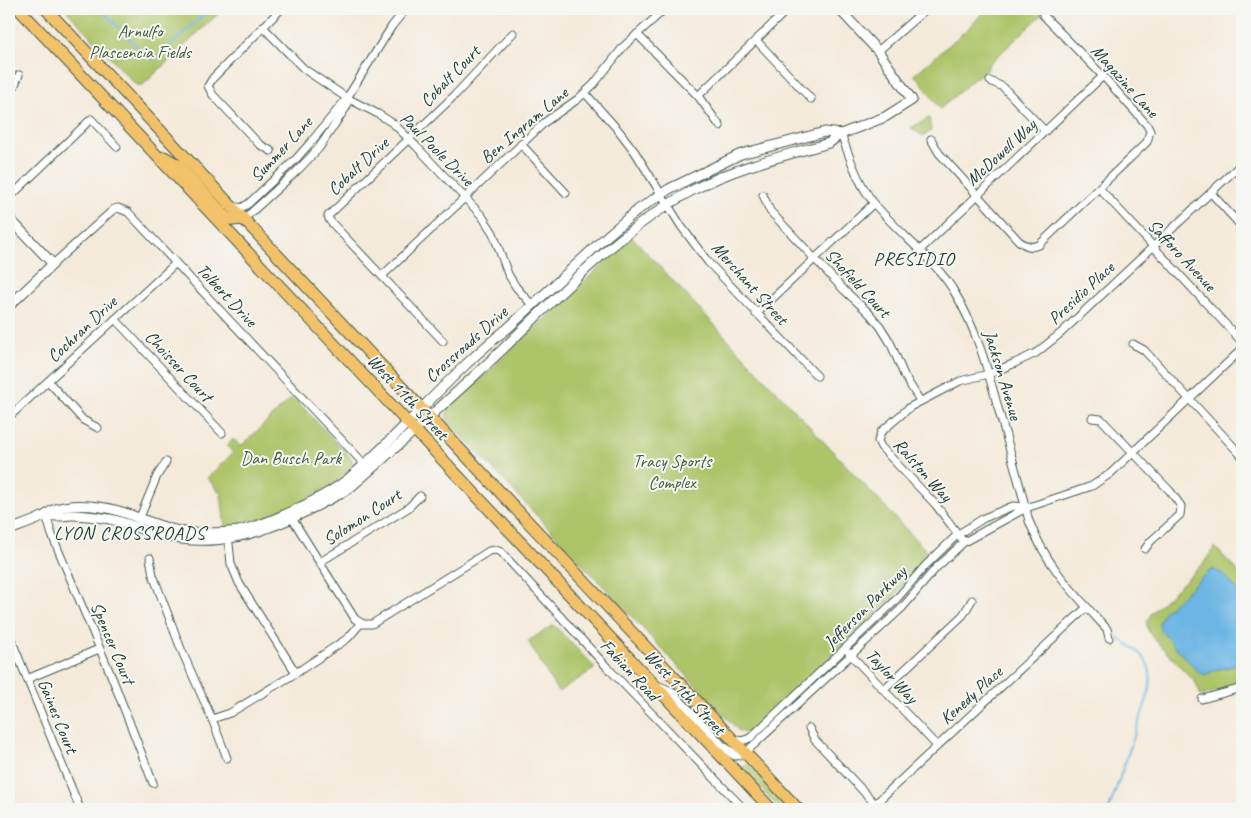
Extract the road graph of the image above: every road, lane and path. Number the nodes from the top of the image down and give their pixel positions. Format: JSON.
{"nodes":[{"id":1,"x":20,"y":9,"type":"edge"},
{"id":2,"x":46,"y":9,"type":"edge"},
{"id":3,"x":281,"y":9,"type":"edge"},
{"id":4,"x":406,"y":9,"type":"edge"},
{"id":5,"x":665,"y":9,"type":"edge"},
{"id":6,"x":788,"y":9,"type":"edge"},
{"id":7,"x":839,"y":9,"type":"edge"},
{"id":8,"x":926,"y":9,"type":"edge"},
{"id":9,"x":1043,"y":15,"type":"dead end"},
{"id":10,"x":263,"y":26,"type":"junction"},
{"id":11,"x":513,"y":33,"type":"dead end"},
{"id":12,"x":637,"y":34,"type":"junction"},
{"id":13,"x":756,"y":40,"type":"junction"},
{"id":14,"x":878,"y":51,"type":"junction"},
{"id":15,"x":19,"y":75,"type":"dead end"},
{"id":16,"x":1103,"y":76,"type":"junction"},
{"id":17,"x":990,"y":81,"type":"dead end"},
{"id":18,"x":9,"y":92,"type":"edge"},
{"id":19,"x":585,"y":93,"type":"junction"},
{"id":20,"x":698,"y":96,"type":"junction"},
{"id":21,"x":347,"y":98,"type":"junction"},
{"id":22,"x":811,"y":99,"type":"dead end"},
{"id":23,"x":720,"y":126,"type":"dead end"},
{"id":24,"x":1045,"y":132,"type":"junction"},
{"id":25,"x":841,"y":134,"type":"junction"},
{"id":26,"x":409,"y":139,"type":"junction"},
{"id":27,"x":931,"y":139,"type":"dead end"},
{"id":28,"x":521,"y":144,"type":"junction"},
{"id":29,"x":117,"y":147,"type":"dead end"},
{"id":30,"x":271,"y":151,"type":"dead end"},
{"id":31,"x":157,"y":155,"type":"junction"},
{"id":32,"x":1237,"y":168,"type":"dead end"},
{"id":33,"x":1099,"y":188,"type":"junction"},
{"id":34,"x":566,"y":193,"type":"dead end"},
{"id":35,"x":1211,"y":193,"type":"junction"},
{"id":36,"x":661,"y":194,"type":"junction"},
{"id":37,"x":763,"y":194,"type":"dead end"},
{"id":38,"x":978,"y":195,"type":"junction"},
{"id":39,"x":464,"y":197,"type":"junction"},
{"id":40,"x":9,"y":198,"type":"edge"},
{"id":41,"x":874,"y":203,"type":"junction"},
{"id":42,"x":230,"y":205,"type":"junction"},
{"id":43,"x":668,"y":205,"type":"junction"},
{"id":44,"x":9,"y":218,"type":"edge"},
{"id":45,"x":244,"y":219,"type":"junction"},
{"id":46,"x":1242,"y":227,"type":"edge"},
{"id":47,"x":1153,"y":246,"type":"junction"},
{"id":48,"x":920,"y":250,"type":"junction"},
{"id":49,"x":815,"y":259,"type":"junction"},
{"id":50,"x":176,"y":263,"type":"junction"},
{"id":51,"x":52,"y":264,"type":"junction"},
{"id":52,"x":382,"y":276,"type":"junction"},
{"id":53,"x":532,"y":305,"type":"junction"},
{"id":54,"x":9,"y":306,"type":"edge"},
{"id":55,"x":756,"y":314,"type":"junction"},
{"id":56,"x":115,"y":319,"type":"junction"},
{"id":57,"x":443,"y":340,"type":"dead end"},
{"id":58,"x":1242,"y":342,"type":"edge"},
{"id":59,"x":1133,"y":344,"type":"dead end"},
{"id":60,"x":1242,"y":350,"type":"edge"},
{"id":61,"x":989,"y":374,"type":"junction"},
{"id":62,"x":817,"y":376,"type":"dead end"},
{"id":63,"x":48,"y":381,"type":"junction"},
{"id":64,"x":1190,"y":399,"type":"junction"},
{"id":65,"x":920,"y":401,"type":"junction"},
{"id":66,"x":421,"y":408,"type":"junction"},
{"id":67,"x":9,"y":417,"type":"edge"},
{"id":68,"x":429,"y":417,"type":"junction"},
{"id":69,"x":1092,"y":418,"type":"dead end"},
{"id":70,"x":411,"y":426,"type":"junction"},
{"id":71,"x":98,"y":428,"type":"dead end"},
{"id":72,"x":222,"y":433,"type":"dead end"},
{"id":73,"x":1134,"y":453,"type":"junction"},
{"id":74,"x":1242,"y":456,"type":"edge"},
{"id":75,"x":166,"y":462,"type":"dead end"},
{"id":76,"x":367,"y":467,"type":"junction"},
{"id":77,"x":420,"y":496,"type":"dead end"},
{"id":78,"x":1026,"y":508,"type":"junction"},
{"id":79,"x":46,"y":515,"type":"junction"},
{"id":80,"x":290,"y":515,"type":"junction"},
{"id":81,"x":137,"y":523,"type":"junction"},
{"id":82,"x":9,"y":530,"type":"edge"},
{"id":83,"x":228,"y":535,"type":"junction"},
{"id":84,"x":957,"y":536,"type":"junction"},
{"id":85,"x":964,"y":542,"type":"junction"},
{"id":86,"x":1145,"y":549,"type":"dead end"},
{"id":87,"x":150,"y":558,"type":"dead end"},
{"id":88,"x":320,"y":562,"type":"junction"},
{"id":89,"x":972,"y":600,"type":"dead end"},
{"id":90,"x":1087,"y":607,"type":"junction"},
{"id":91,"x":361,"y":622,"type":"junction"},
{"id":92,"x":9,"y":634,"type":"edge"},
{"id":93,"x":1109,"y":638,"type":"dead end"},
{"id":94,"x":99,"y":649,"type":"junction"},
{"id":95,"x":845,"y":649,"type":"junction"},
{"id":96,"x":852,"y":655,"type":"junction"},
{"id":97,"x":296,"y":673,"type":"junction"},
{"id":98,"x":27,"y":679,"type":"junction"},
{"id":99,"x":654,"y":685,"type":"junction"},
{"id":100,"x":1242,"y":688,"type":"edge"},
{"id":101,"x":884,"y":689,"type":"junction"},
{"id":102,"x":1202,"y":699,"type":"dead end"},
{"id":103,"x":212,"y":719,"type":"junction"},
{"id":104,"x":809,"y":728,"type":"dead end"},
{"id":105,"x":732,"y":739,"type":"junction"},
{"id":106,"x":937,"y":746,"type":"junction"},
{"id":107,"x":745,"y":754,"type":"junction"},
{"id":108,"x":228,"y":758,"type":"dead end"},
{"id":109,"x":153,"y":783,"type":"dead end"},
{"id":110,"x":878,"y":806,"type":"edge"},
{"id":111,"x":80,"y":809,"type":"edge"},
{"id":112,"x":744,"y":809,"type":"edge"},
{"id":113,"x":771,"y":809,"type":"edge"},
{"id":114,"x":798,"y":809,"type":"edge"}],
"edges":[{"from":1,"to":31,"type":"main road","name":"West 11th Street"},
{"from":2,"to":42,"type":"main road","name":"West 11th Street"},
{"from":3,"to":10,"type":"street"},
{"from":4,"to":21,"type":"street","name":"Summer Lane"},
{"from":5,"to":12,"type":"street","name":"Ben Ingram Lane"},
{"from":6,"to":13,"type":"street"},
{"from":7,"to":14,"type":"street"},
{"from":8,"to":14,"type":"street"},
{"from":9,"to":16,"type":"street","name":"Magazine Lane"},
{"from":10,"to":21,"type":"street","name":"Paul Poole Drive"},
{"from":10,"to":30,"type":"street"},
{"from":11,"to":26,"type":"street","name":"Cobalt Court"},
{"from":12,"to":19,"type":"street","name":"Ben Ingram Lane"},
{"from":12,"to":20,"type":"street"},
{"from":13,"to":20,"type":"street"},
{"from":13,"to":22,"type":"street"},
{"from":14,"to":25,"type":"street","name":"Crossroads Drive"},
{"from":15,"to":18,"type":"street"},
{"from":16,"to":24,"type":"street","name":"McDowell Way"},
{"from":16,"to":33,"type":"street","name":"Magazine Lane"},
{"from":17,"to":24,"type":"street"},
{"from":19,"to":28,"type":"street","name":"Ben Ingram Lane"},
{"from":19,"to":36,"type":"street","name":"Merchant Street"},
{"from":20,"to":23,"type":"street"},
{"from":21,"to":26,"type":"street","name":"Paul Poole Drive"},
{"from":21,"to":42,"type":"street","name":"Summer Lane"},
{"from":21,"to":45,"type":"street","name":"Summer Lane"},
{"from":24,"to":38,"type":"street","name":"McDowell Way"},
{"from":25,"to":36,"type":"street","name":"Crossroads Drive"},
{"from":25,"to":41,"type":"street","name":"Jackson Avenue"},
{"from":25,"to":43,"type":"street","name":"Crossroads Drive"},
{"from":26,"to":39,"type":"street","name":"Paul Poole Drive"},
{"from":26,"to":52,"type":"street","name":"Cobalt Drive"},
{"from":27,"to":38,"type":"street"},
{"from":28,"to":34,"type":"street"},
{"from":28,"to":39,"type":"street","name":"Ben Ingram Lane"},
{"from":29,"to":40,"type":"street"},
{"from":31,"to":45,"type":"main road"},
{"from":31,"to":70,"type":"main road","name":"West 11th Street"},
{"from":32,"to":35,"type":"street","name":"Presidio Place"},
{"from":33,"to":38,"type":"street"},
{"from":33,"to":47,"type":"street","name":"Safforo Avenue"},
{"from":35,"to":46,"type":"street"},
{"from":35,"to":47,"type":"street","name":"Presidio Place"},
{"from":36,"to":43,"type":"street","name":"Merchant Street"},
{"from":36,"to":53,"type":"street","name":"Crossroads Drive"},
{"from":37,"to":49,"type":"street","name":"Shofield Court"},
{"from":38,"to":48,"type":"street","name":"McDowell Way"},
{"from":39,"to":52,"type":"street","name":"Ben Ingram Lane"},
{"from":39,"to":53,"type":"street","name":"Paul Poole Drive"},
{"from":41,"to":48,"type":"street","name":"Jackson Avenue"},
{"from":41,"to":49,"type":"street"},
{"from":42,"to":45,"type":"main road","name":"West 11th Street"},
{"from":43,"to":55,"type":"street","name":"Merchant Street"},
{"from":43,"to":68,"type":"street","name":"Crossroads Drive"},
{"from":44,"to":51,"type":"street"},
{"from":45,"to":66,"type":"main road","name":"West 11th Street"},
{"from":47,"to":58,"type":"street","name":"Safforo Avenue"},
{"from":47,"to":61,"type":"street","name":"Presidio Place"},
{"from":48,"to":61,"type":"street","name":"Jackson Avenue"},
{"from":49,"to":55,"type":"street"},
{"from":49,"to":65,"type":"street","name":"Shofield Court"},
{"from":50,"to":51,"type":"street","name":"Tolbert Drive"},
{"from":50,"to":56,"type":"street","name":"Cochran Drive"},
{"from":50,"to":76,"type":"street","name":"Tolbert Drive"},
{"from":51,"to":54,"type":"street"},
{"from":52,"to":57,"type":"street"},
{"from":53,"to":66,"type":"street","name":"Crossroads Drive"},
{"from":55,"to":62,"type":"street","name":"Merchant Street"},
{"from":56,"to":63,"type":"street","name":"Cochran Drive"},
{"from":56,"to":72,"type":"street","name":"Choisser Court"},
{"from":59,"to":64,"type":"street"},
{"from":60,"to":64,"type":"street","name":"Jefferson Parkway"},
{"from":61,"to":65,"type":"street","name":"Presidio Place"},
{"from":61,"to":78,"type":"street","name":"Jackson Avenue"},
{"from":63,"to":67,"type":"street","name":"Cochran Drive"},
{"from":63,"to":71,"type":"street"},
{"from":64,"to":73,"type":"street","name":"Jefferson Parkway"},
{"from":64,"to":74,"type":"street"},
{"from":65,"to":84,"type":"street","name":"Ralston Way"},
{"from":66,"to":68,"type":"main road","name":"West 11th Street"},
{"from":66,"to":70,"type":"street","name":"Crossroads Drive"},
{"from":68,"to":70,"type":"street","name":"Crossroads Drive"},
{"from":68,"to":105,"type":"main road","name":"West 11th Street"},
{"from":69,"to":73,"type":"street"},
{"from":70,"to":76,"type":"street","name":"Crossroads Drive"},
{"from":70,"to":99,"type":"main road","name":"West 11th Street"},
{"from":73,"to":78,"type":"street","name":"Jefferson Parkway"},
{"from":73,"to":86,"type":"street"},
{"from":75,"to":81,"type":"street"},
{"from":76,"to":80,"type":"street","name":"Crossroads Drive"},
{"from":77,"to":88,"type":"street","name":"Solomon Court"},
{"from":78,"to":84,"type":"street","name":"Jefferson Parkway"},
{"from":78,"to":85,"type":"street","name":"Jefferson Parkway"},
{"from":78,"to":90,"type":"street","name":"Jackson Avenue"},
{"from":79,"to":81,"type":"street","name":"Crossroads Drive"},
{"from":79,"to":82,"type":"street","name":"Crossroads Drive"},
{"from":79,"to":94,"type":"street","name":"Spencer Court"},
{"from":80,"to":83,"type":"street","name":"Crossroads Drive"},
{"from":80,"to":88,"type":"street"},
{"from":81,"to":83,"type":"street","name":"Crossroads Drive"},
{"from":83,"to":97,"type":"street"},
{"from":84,"to":85,"type":"street","name":"Ralston Way"},
{"from":84,"to":95,"type":"street","name":"Jefferson Parkway"},
{"from":85,"to":96,"type":"street","name":"Jefferson Parkway"},
{"from":87,"to":103,"type":"street"},
{"from":88,"to":91,"type":"street"},
{"from":89,"to":101,"type":"street"},
{"from":90,"to":93,"type":"street","name":"Jackson Avenue"},
{"from":90,"to":106,"type":"street","name":"Kenedy Place"},
{"from":91,"to":97,"type":"street"},
{"from":91,"to":112,"type":"street","name":"Fabian Road"},
{"from":92,"to":98,"type":"street","name":"Gaines Court"},
{"from":94,"to":98,"type":"street"},
{"from":94,"to":109,"type":"street","name":"Spencer Court"},
{"from":95,"to":96,"type":"street","name":"Taylor Way"},
{"from":95,"to":105,"type":"street","name":"Jefferson Parkway"},
{"from":96,"to":101,"type":"street","name":"Taylor Way"},
{"from":96,"to":107,"type":"street","name":"Jefferson Parkway"},
{"from":97,"to":103,"type":"street"},
{"from":98,"to":111,"type":"street","name":"Gaines Court"},
{"from":99,"to":107,"type":"street"},
{"from":99,"to":113,"type":"main road","name":"West 11th Street"},
{"from":100,"to":102,"type":"street"},
{"from":101,"to":106,"type":"street","name":"Taylor Way"},
{"from":103,"to":108,"type":"street"},
{"from":104,"to":110,"type":"street"},
{"from":105,"to":107,"type":"main road","name":"West 11th Street"},
{"from":106,"to":110,"type":"street","name":"Kenedy Place"},
{"from":107,"to":114,"type":"main road","name":"West 11th Street"}]}
